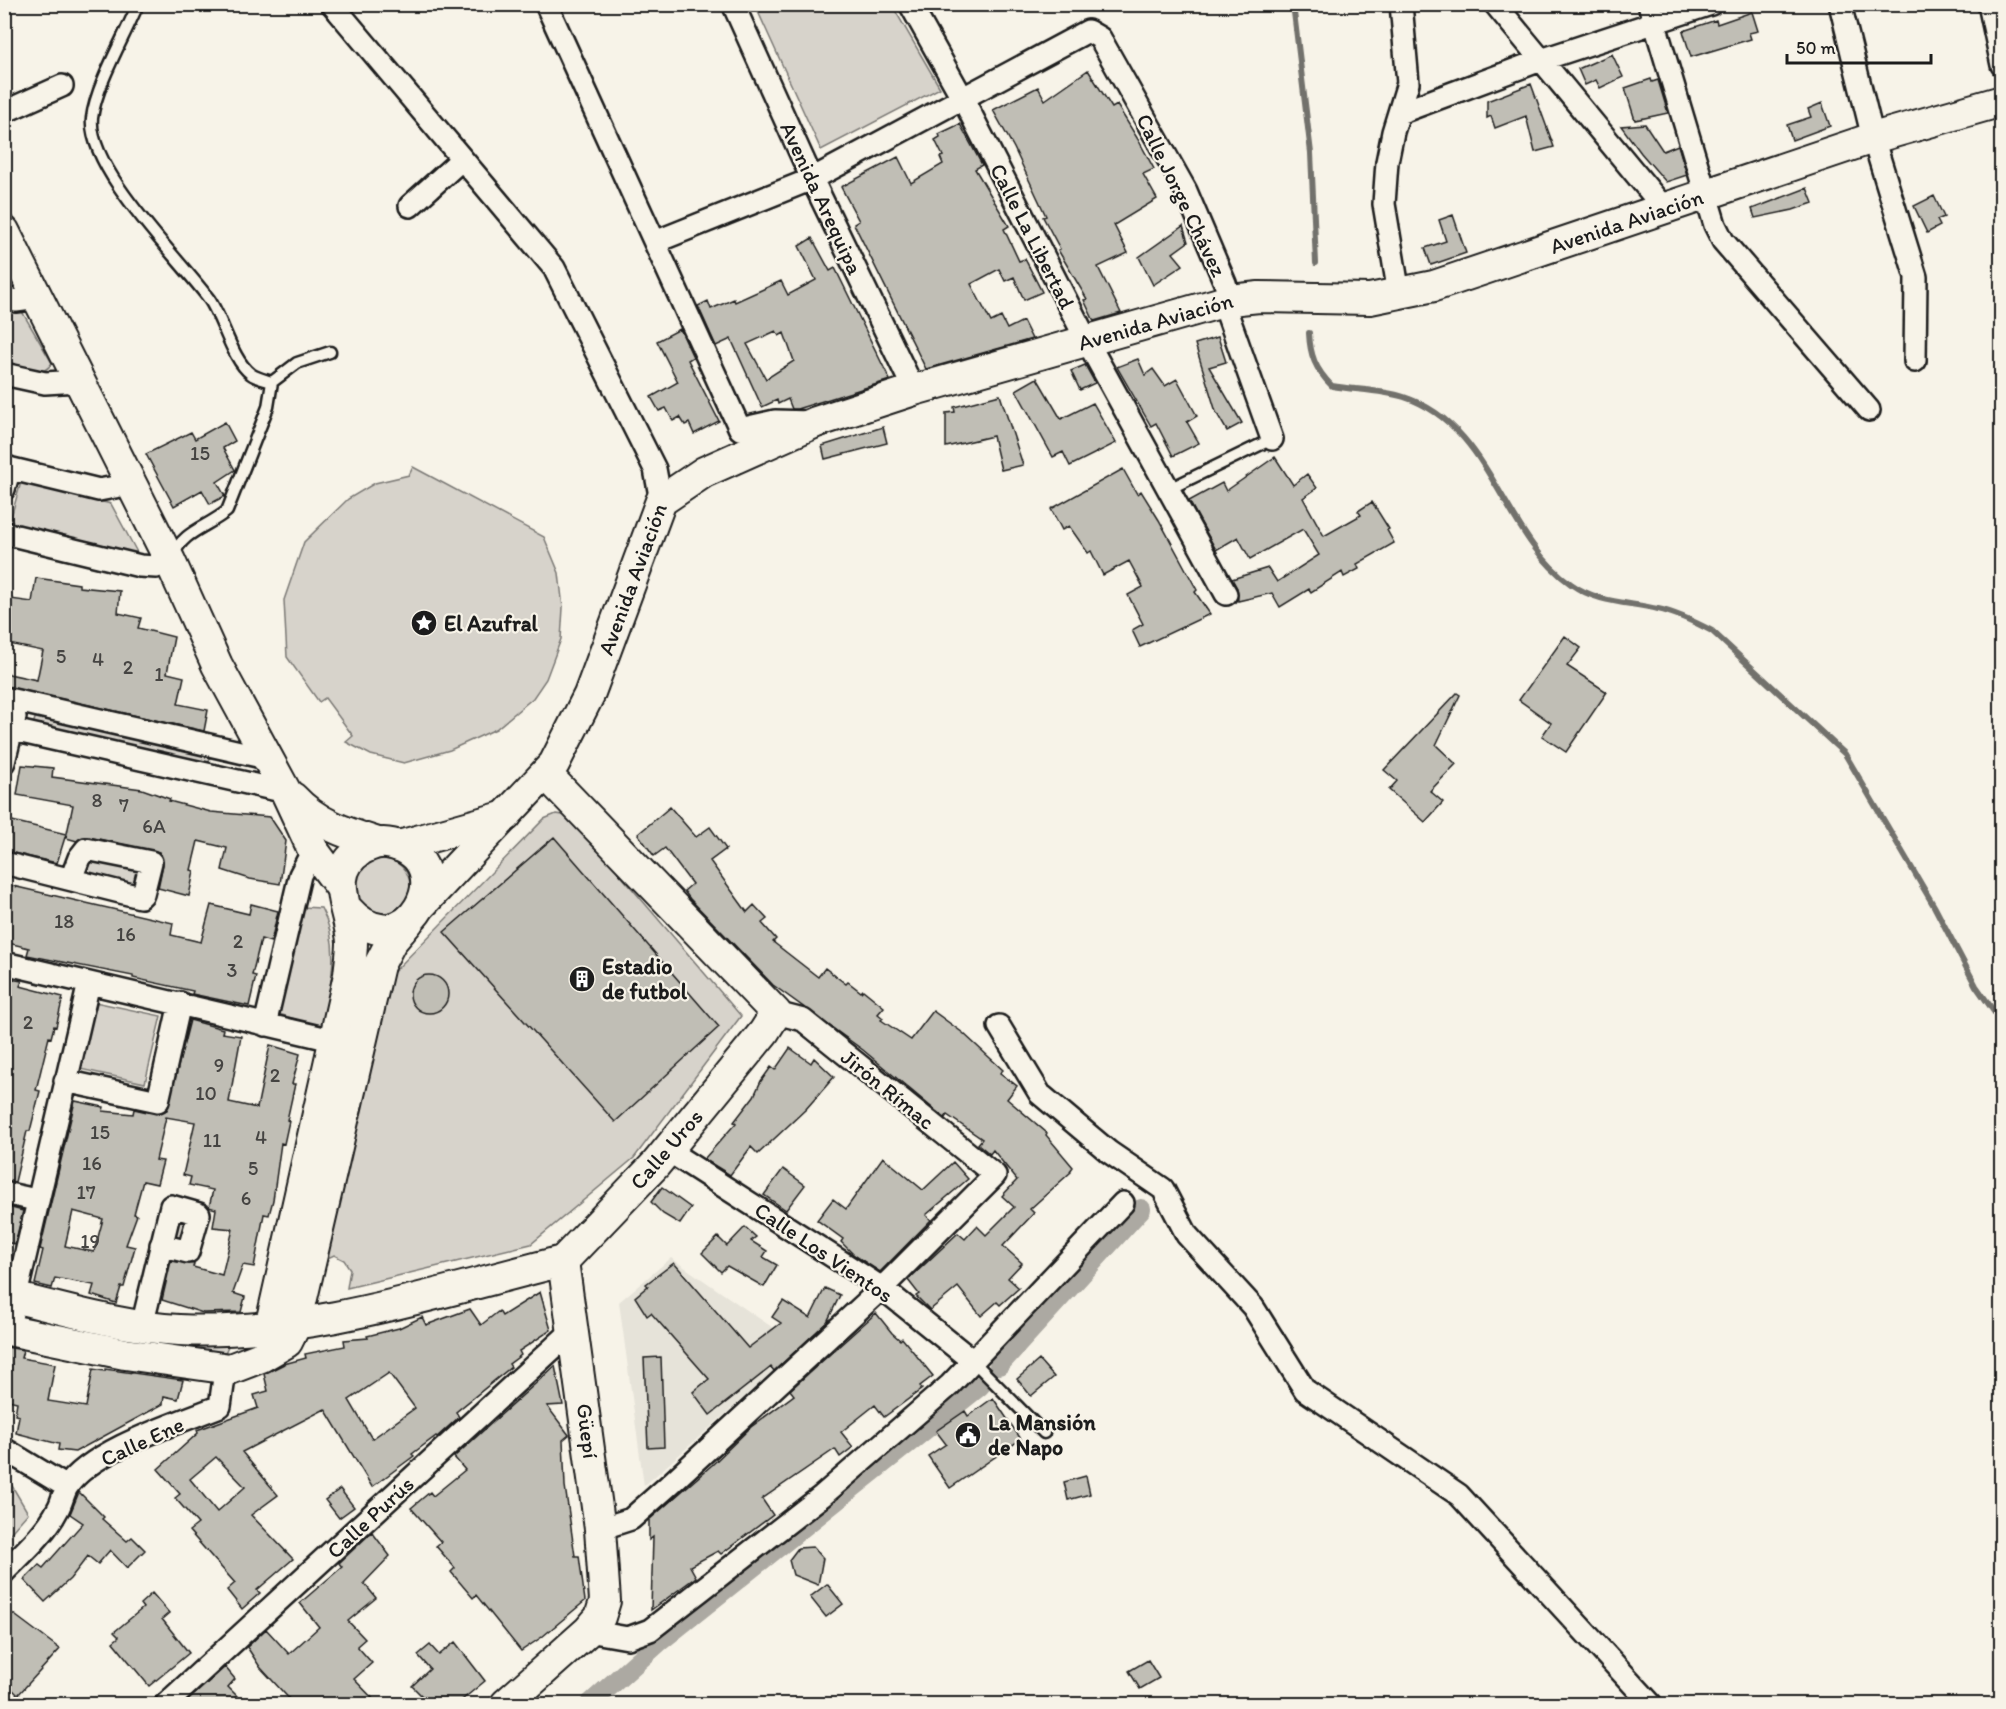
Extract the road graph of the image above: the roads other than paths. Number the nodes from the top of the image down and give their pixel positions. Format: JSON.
{"nodes":[{"id":1,"x":138,"y":4,"type":"edge"},
{"id":2,"x":332,"y":4,"type":"edge"},
{"id":3,"x":546,"y":4,"type":"edge"},
{"id":4,"x":733,"y":4,"type":"edge"},
{"id":5,"x":910,"y":4,"type":"edge"},
{"id":6,"x":1401,"y":4,"type":"edge"},
{"id":7,"x":1495,"y":4,"type":"edge"},
{"id":8,"x":1711,"y":4,"type":"edge"},
{"id":9,"x":1840,"y":4,"type":"edge"},
{"id":10,"x":1989,"y":4,"type":"edge"},
{"id":11,"x":1652,"y":14,"type":"edge"},
{"id":12,"x":1541,"y":60,"type":"junction"},
{"id":13,"x":2001,"y":65,"type":"edge"},
{"id":14,"x":62,"y":86,"type":"dead end"},
{"id":15,"x":963,"y":99,"type":"junction"},
{"id":16,"x":2001,"y":100,"type":"edge"},
{"id":17,"x":4,"y":112,"type":"edge"},
{"id":18,"x":1399,"y":113,"type":"junction"},
{"id":19,"x":1873,"y":138,"type":"junction"},
{"id":20,"x":462,"y":159,"type":"junction"},
{"id":21,"x":812,"y":179,"type":"junction"},
{"id":22,"x":1706,"y":194,"type":"junction"},
{"id":23,"x":411,"y":206,"type":"dead end"},
{"id":24,"x":1663,"y":207,"type":"junction"},
{"id":25,"x":4,"y":231,"type":"edge"},
{"id":26,"x":655,"y":242,"type":"junction"},
{"id":27,"x":1399,"y":294,"type":"junction"},
{"id":28,"x":4,"y":298,"type":"edge"},
{"id":29,"x":39,"y":298,"type":"junction"},
{"id":30,"x":1230,"y":300,"type":"junction"},
{"id":31,"x":1087,"y":342,"type":"junction"},
{"id":32,"x":330,"y":352,"type":"dead end"},
{"id":33,"x":1916,"y":361,"type":"dead end"},
{"id":34,"x":4,"y":374,"type":"edge"},
{"id":35,"x":80,"y":381,"type":"junction"},
{"id":36,"x":272,"y":382,"type":"junction"},
{"id":37,"x":915,"y":390,"type":"junction"},
{"id":38,"x":1869,"y":410,"type":"dead end"},
{"id":39,"x":816,"y":422,"type":"junction"},
{"id":40,"x":1272,"y":439,"type":"joint"},
{"id":41,"x":7,"y":468,"type":"edge"},
{"id":42,"x":131,"y":484,"type":"junction"},
{"id":43,"x":4,"y":489,"type":"edge"},
{"id":44,"x":1167,"y":490,"type":"junction"},
{"id":45,"x":661,"y":501,"type":"junction"},
{"id":46,"x":4,"y":533,"type":"edge"},
{"id":47,"x":170,"y":561,"type":"junction"},
{"id":48,"x":1226,"y":594,"type":"dead end"},
{"id":49,"x":12,"y":700,"type":"edge"},
{"id":50,"x":8,"y":729,"type":"edge"},
{"id":51,"x":266,"y":758,"type":"junction"},
{"id":52,"x":4,"y":762,"type":"edge"},
{"id":53,"x":546,"y":774,"type":"junction"},
{"id":54,"x":286,"y":792,"type":"junction"},
{"id":55,"x":509,"y":815,"type":"junction"},
{"id":56,"x":388,"y":844,"type":"junction"},
{"id":57,"x":313,"y":850,"type":"junction"},
{"id":58,"x":4,"y":863,"type":"edge"},
{"id":59,"x":71,"y":879,"type":"dead end"},
{"id":60,"x":344,"y":898,"type":"junction"},
{"id":61,"x":416,"y":912,"type":"junction"},
{"id":62,"x":4,"y":963,"type":"edge"},
{"id":63,"x":89,"y":983,"type":"junction"},
{"id":64,"x":180,"y":1003,"type":"junction"},
{"id":65,"x":770,"y":1022,"type":"junction"},
{"id":66,"x":265,"y":1024,"type":"junction"},
{"id":67,"x":999,"y":1026,"type":"dead end"},
{"id":68,"x":347,"y":1044,"type":"junction"},
{"id":69,"x":65,"y":1081,"type":"junction"},
{"id":70,"x":668,"y":1150,"type":"junction"},
{"id":71,"x":4,"y":1193,"type":"edge"},
{"id":72,"x":36,"y":1200,"type":"junction"},
{"id":73,"x":1123,"y":1203,"type":"dead end"},
{"id":74,"x":161,"y":1245,"type":"junction"},
{"id":75,"x":563,"y":1261,"type":"junction"},
{"id":76,"x":882,"y":1288,"type":"junction"},
{"id":77,"x":303,"y":1291,"type":"junction"},
{"id":78,"x":10,"y":1296,"type":"edge"},
{"id":79,"x":344,"y":1315,"type":"junction"},
{"id":80,"x":142,"y":1326,"type":"junction"},
{"id":81,"x":270,"y":1327,"type":"junction"},
{"id":82,"x":6,"y":1329,"type":"edge"},
{"id":83,"x":574,"y":1329,"type":"junction"},
{"id":84,"x":974,"y":1362,"type":"junction"},
{"id":85,"x":230,"y":1369,"type":"junction"},
{"id":86,"x":1044,"y":1433,"type":"dead end"},
{"id":87,"x":4,"y":1449,"type":"edge"},
{"id":88,"x":67,"y":1487,"type":"junction"},
{"id":89,"x":600,"y":1529,"type":"junction"},
{"id":90,"x":4,"y":1572,"type":"edge"},
{"id":91,"x":588,"y":1631,"type":"junction"},
{"id":92,"x":166,"y":1704,"type":"edge"},
{"id":93,"x":506,"y":1704,"type":"edge"},
{"id":94,"x":1651,"y":1704,"type":"edge"}],
"edges":[{"from":1,"to":36,"type":"lane"},
{"from":2,"to":20,"type":"street"},
{"from":3,"to":26,"type":"street"},
{"from":4,"to":21,"type":"street","name":"Avenida Arequipa"},
{"from":5,"to":15,"type":"street","name":"Calle La Libertad"},
{"from":6,"to":18,"type":"street"},
{"from":7,"to":12,"type":"street"},
{"from":8,"to":11,"type":"street"},
{"from":9,"to":19,"type":"street"},
{"from":10,"to":13,"type":"street"},
{"from":11,"to":12,"type":"street"},
{"from":11,"to":22,"type":"street"},
{"from":12,"to":18,"type":"street"},
{"from":12,"to":24,"type":"street"},
{"from":14,"to":17,"type":"street"},
{"from":15,"to":21,"type":"street"},
{"from":15,"to":30,"type":"street","name":"Calle Jorge Chávez"},
{"from":15,"to":31,"type":"street","name":"Calle La Libertad"},
{"from":16,"to":19,"type":"street","name":"Avenida Aviación"},
{"from":18,"to":27,"type":"street"},
{"from":19,"to":22,"type":"street","name":"Avenida Aviación"},
{"from":19,"to":33,"type":"street"},
{"from":20,"to":23,"type":"street"},
{"from":20,"to":45,"type":"street"},
{"from":21,"to":26,"type":"street"},
{"from":21,"to":37,"type":"street","name":"Avenida Arequipa"},
{"from":22,"to":24,"type":"street","name":"Avenida Aviación"},
{"from":22,"to":38,"type":"street"},
{"from":24,"to":27,"type":"street","name":"Avenida Aviación"},
{"from":25,"to":29,"type":"street"},
{"from":26,"to":39,"type":"street"},
{"from":27,"to":30,"type":"street","name":"Avenida Aviación"},
{"from":28,"to":29,"type":"street"},
{"from":29,"to":35,"type":"street"},
{"from":30,"to":31,"type":"street","name":"Avenida Aviación"},
{"from":30,"to":40,"type":"street","name":"Calle Jorge Chávez"},
{"from":31,"to":37,"type":"street","name":"Avenida Aviación"},
{"from":31,"to":44,"type":"street","name":"Calle La Libertad"},
{"from":32,"to":36,"type":"lane"},
{"from":34,"to":35,"type":"street"},
{"from":35,"to":42,"type":"street"},
{"from":36,"to":47,"type":"lane"},
{"from":37,"to":39,"type":"street","name":"Avenida Aviación"},
{"from":39,"to":45,"type":"street","name":"Avenida Aviación"},
{"from":40,"to":44,"type":"lane"},
{"from":41,"to":42,"type":"street"},
{"from":41,"to":43,"type":"street"},
{"from":42,"to":47,"type":"street"},
{"from":44,"to":48,"type":"street","name":"Calle La Libertad"},
{"from":45,"to":53,"type":"street","name":"Avenida Aviación"},
{"from":46,"to":47,"type":"street"},
{"from":47,"to":51,"type":"street"},
{"from":49,"to":50,"type":"street"},
{"from":49,"to":51,"type":"street"},
{"from":50,"to":52,"type":"street"},
{"from":50,"to":54,"type":"street"},
{"from":51,"to":54,"type":"street"},
{"from":53,"to":55,"type":"street","name":"Avenida Aviación"},
{"from":53,"to":65,"type":"street"},
{"from":54,"to":56,"type":"street"},
{"from":54,"to":57,"type":"street"},
{"from":55,"to":56,"type":"street"},
{"from":55,"to":61,"type":"street","name":"Avenida Aviación"},
{"from":56,"to":60,"type":"street"},
{"from":56,"to":61,"type":"street"},
{"from":57,"to":60,"type":"street"},
{"from":57,"to":66,"type":"street"},
{"from":58,"to":59,"type":"street"},
{"from":60,"to":61,"type":"street"},
{"from":60,"to":68,"type":"street"},
{"from":61,"to":68,"type":"street","name":"Avenida Aviación"},
{"from":62,"to":63,"type":"street"},
{"from":63,"to":64,"type":"street"},
{"from":63,"to":69,"type":"street"},
{"from":64,"to":66,"type":"street"},
{"from":64,"to":69,"type":"street"},
{"from":65,"to":70,"type":"street","name":"Calle Uros"},
{"from":65,"to":76,"type":"street","name":"Jirón Rímac"},
{"from":66,"to":68,"type":"street"},
{"from":67,"to":94,"type":"street"},
{"from":68,"to":77,"type":"street"},
{"from":68,"to":81,"type":"street"},
{"from":69,"to":72,"type":"street"},
{"from":70,"to":75,"type":"street","name":"Calle Uros"},
{"from":70,"to":76,"type":"street","name":"Calle Los Vientos"},
{"from":71,"to":72,"type":"street"},
{"from":72,"to":78,"type":"street"},
{"from":73,"to":84,"type":"street"},
{"from":74,"to":74,"type":"street"},
{"from":74,"to":80,"type":"street"},
{"from":75,"to":79,"type":"street"},
{"from":75,"to":83,"type":"street","name":"Güepí"},
{"from":76,"to":84,"type":"street","name":"Calle Los Vientos"},
{"from":76,"to":89,"type":"street"},
{"from":77,"to":79,"type":"street"},
{"from":77,"to":81,"type":"street"},
{"from":78,"to":80,"type":"street"},
{"from":78,"to":82,"type":"street"},
{"from":79,"to":81,"type":"street"},
{"from":80,"to":81,"type":"street"},
{"from":81,"to":85,"type":"street"},
{"from":81,"to":85,"type":"street"},
{"from":82,"to":85,"type":"street"},
{"from":83,"to":89,"type":"street","name":"Güepí"},
{"from":83,"to":92,"type":"street","name":"Calle Purús"},
{"from":84,"to":86,"type":"lane"},
{"from":84,"to":91,"type":"street"},
{"from":85,"to":88,"type":"street","name":"Calle Ene"},
{"from":87,"to":88,"type":"street"},
{"from":88,"to":90,"type":"street","name":"Calle Ene"},
{"from":89,"to":91,"type":"street","name":"Güepí"},
{"from":91,"to":93,"type":"street"}]}
